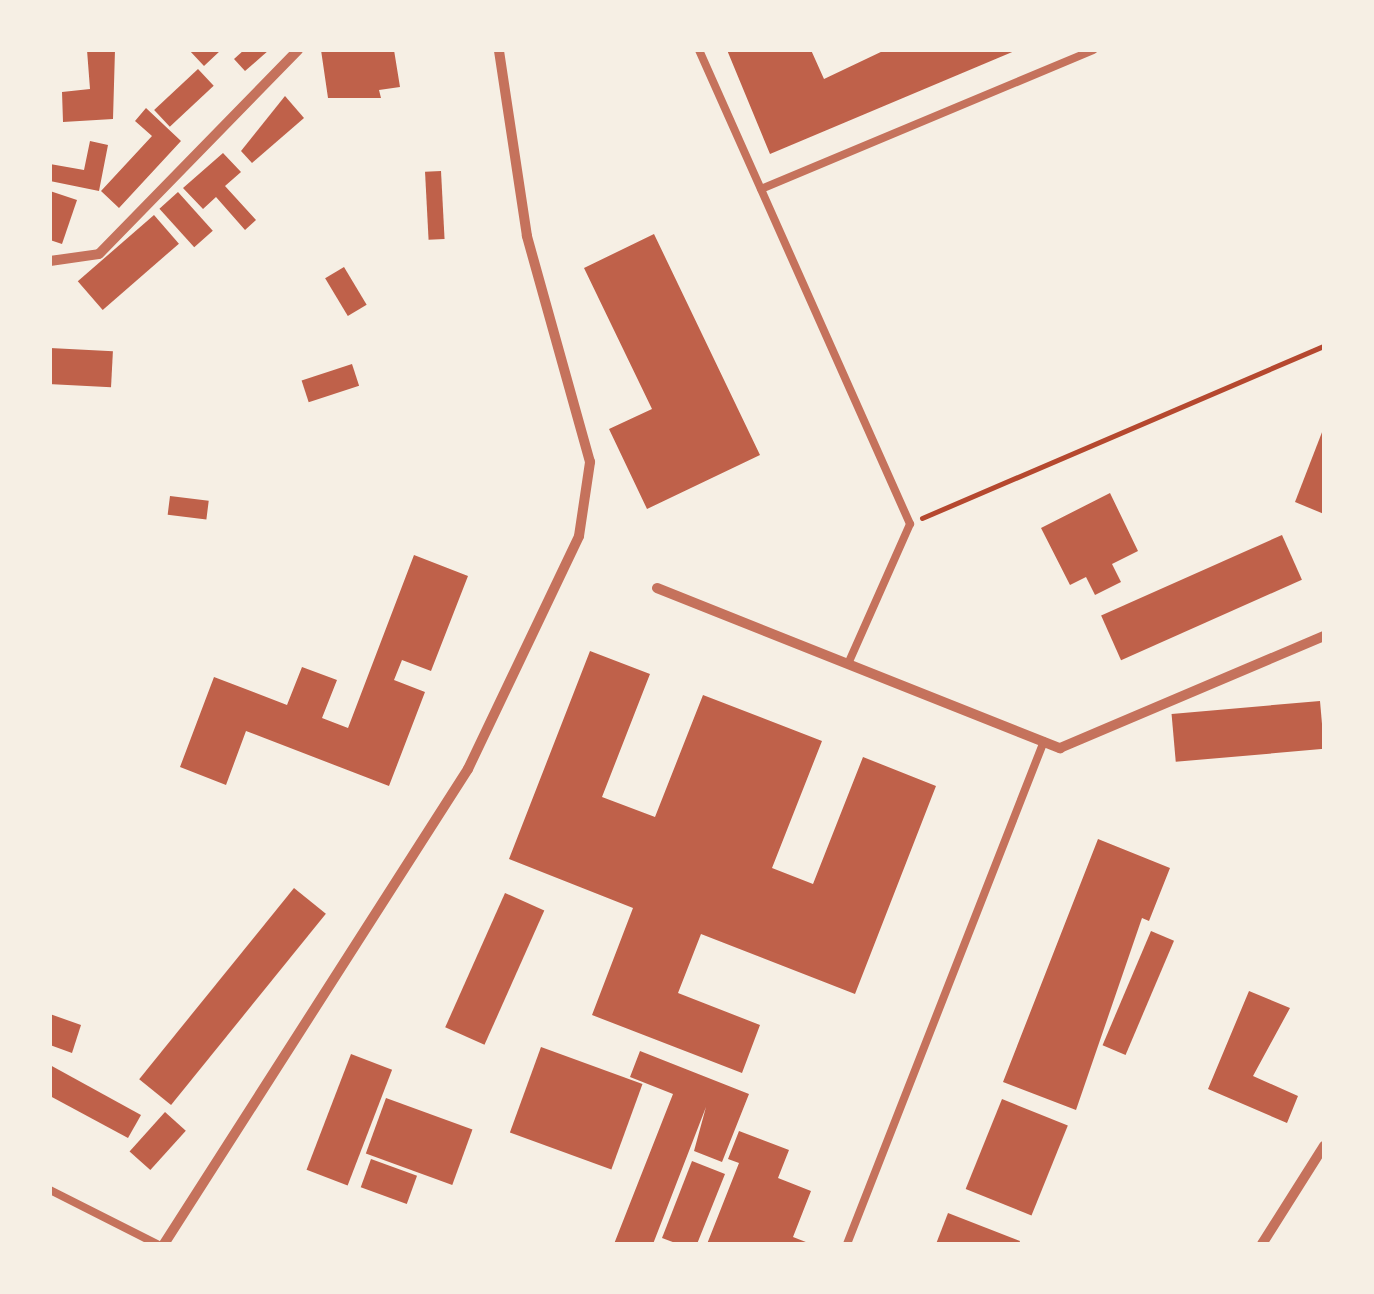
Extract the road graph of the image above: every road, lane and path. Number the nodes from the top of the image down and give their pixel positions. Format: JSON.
{"nodes":[{"id":1,"x":298,"y":50,"type":"edge"},
{"id":2,"x":499,"y":50,"type":"edge"},
{"id":3,"x":700,"y":50,"type":"edge"},
{"id":4,"x":1093,"y":50,"type":"edge"},
{"id":5,"x":761,"y":189,"type":"junction"},
{"id":6,"x":50,"y":261,"type":"edge"},
{"id":7,"x":1324,"y":346,"type":"edge"},
{"id":8,"x":910,"y":524,"type":"junction"},
{"id":9,"x":657,"y":588,"type":"dead end"},
{"id":10,"x":1324,"y":636,"type":"edge"},
{"id":11,"x":848,"y":664,"type":"junction"},
{"id":12,"x":1044,"y":742,"type":"junction"},
{"id":13,"x":1324,"y":1146,"type":"edge"},
{"id":14,"x":50,"y":1190,"type":"edge"},
{"id":15,"x":160,"y":1244,"type":"edge"},
{"id":16,"x":847,"y":1244,"type":"edge"},
{"id":17,"x":1262,"y":1244,"type":"edge"}],
"edges":[{"from":1,"to":6,"type":"street"},
{"from":2,"to":15,"type":"street"},
{"from":3,"to":5,"type":"lane"},
{"from":4,"to":5,"type":"lane"},
{"from":5,"to":8,"type":"lane"},
{"from":7,"to":8,"type":"path"},
{"from":8,"to":11,"type":"lane"},
{"from":9,"to":11,"type":"street"},
{"from":10,"to":12,"type":"street"},
{"from":11,"to":12,"type":"street"},
{"from":12,"to":16,"type":"lane"},
{"from":13,"to":17,"type":"street"},
{"from":14,"to":15,"type":"lane"}]}
